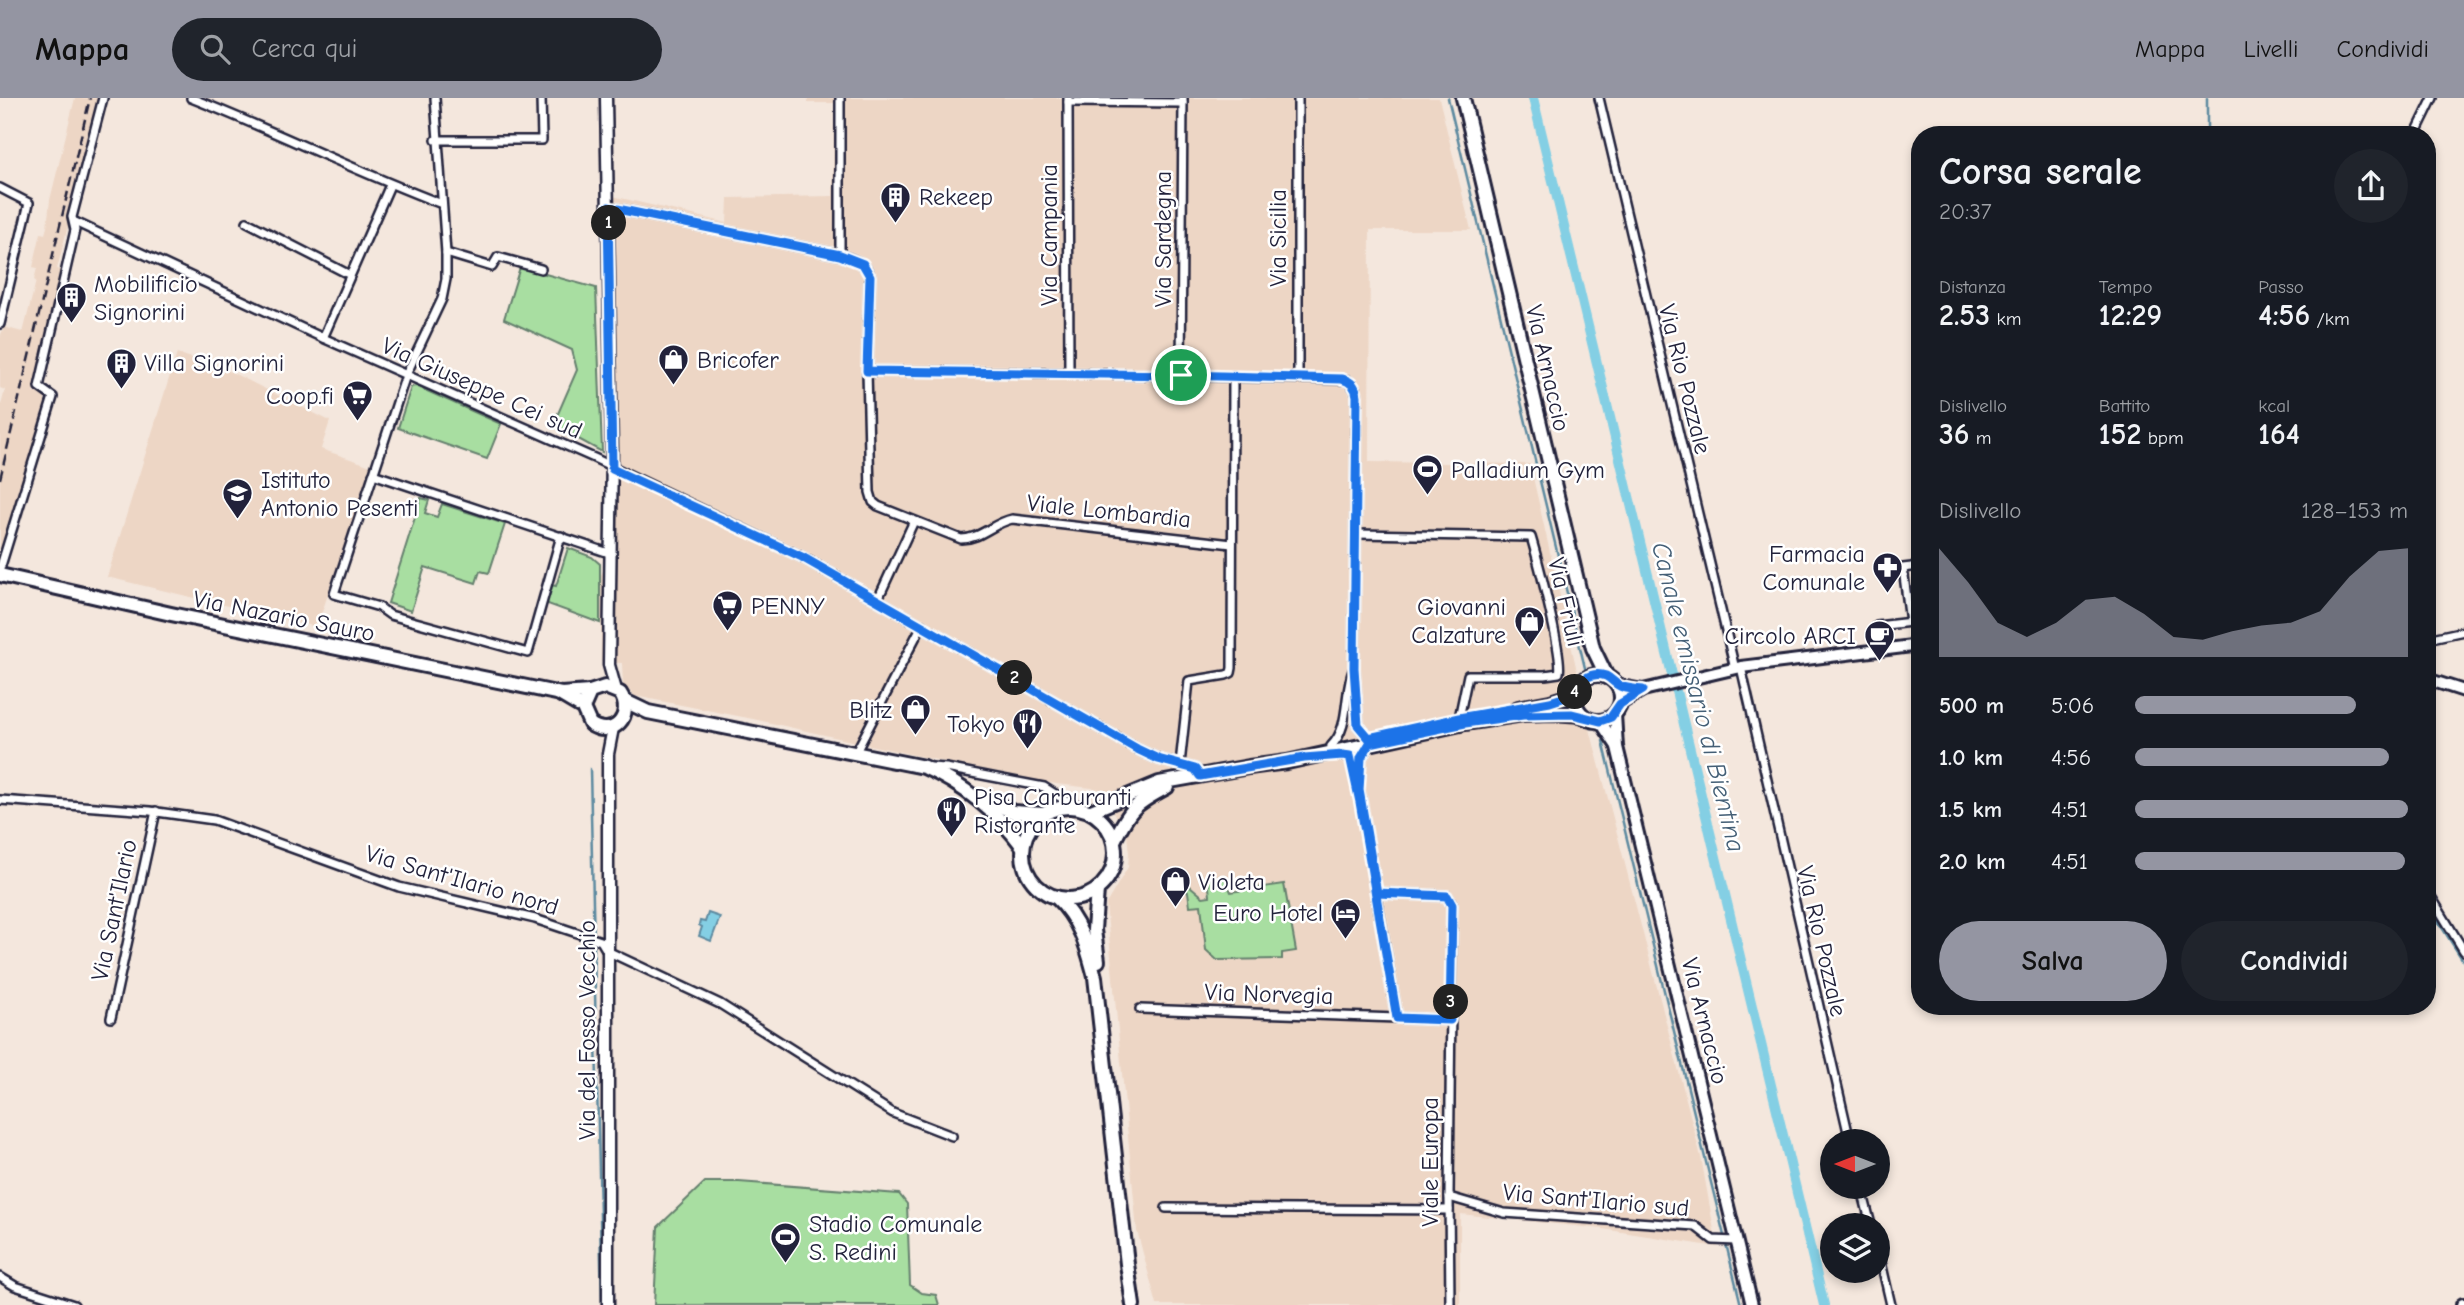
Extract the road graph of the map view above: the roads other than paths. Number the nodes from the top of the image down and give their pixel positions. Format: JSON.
{"nodes":[{"id":1,"x":103,"y":98,"type":"edge"},
{"id":2,"x":191,"y":98,"type":"edge"},
{"id":3,"x":435,"y":98,"type":"edge"},
{"id":4,"x":541,"y":98,"type":"edge"},
{"id":5,"x":606,"y":98,"type":"edge"},
{"id":6,"x":840,"y":98,"type":"edge"},
{"id":7,"x":1298,"y":98,"type":"edge"},
{"id":8,"x":1463,"y":98,"type":"edge"},
{"id":9,"x":1599,"y":98,"type":"edge"},
{"id":10,"x":2433,"y":98,"type":"edge"},
{"id":11,"x":1068,"y":100,"type":"edge"},
{"id":12,"x":209,"y":101,"type":"edge"},
{"id":13,"x":1183,"y":101,"type":"edge"},
{"id":14,"x":2419,"y":126,"type":"edge"},
{"id":15,"x":436,"y":140,"type":"junction"},
{"id":16,"x":390,"y":185,"type":"junction"},
{"id":17,"x":0,"y":188,"type":"edge"},
{"id":18,"x":442,"y":204,"type":"junction"},
{"id":19,"x":608,"y":207,"type":"junction"},
{"id":20,"x":75,"y":222,"type":"junction"},
{"id":21,"x":247,"y":222,"type":"dead end"},
{"id":22,"x":446,"y":253,"type":"junction"},
{"id":23,"x":840,"y":255,"type":"junction"},
{"id":24,"x":541,"y":269,"type":"dead end"},
{"id":25,"x":350,"y":275,"type":"junction"},
{"id":26,"x":0,"y":324,"type":"edge"},
{"id":27,"x":323,"y":338,"type":"junction"},
{"id":28,"x":867,"y":371,"type":"junction"},
{"id":29,"x":1069,"y":373,"type":"junction"},
{"id":30,"x":406,"y":375,"type":"junction"},
{"id":31,"x":1181,"y":375,"type":"junction"},
{"id":32,"x":1233,"y":376,"type":"junction"},
{"id":33,"x":1298,"y":378,"type":"junction"},
{"id":34,"x":612,"y":469,"type":"junction"},
{"id":35,"x":373,"y":474,"type":"junction"},
{"id":36,"x":914,"y":521,"type":"junction"},
{"id":37,"x":1356,"y":534,"type":"junction"},
{"id":38,"x":561,"y":536,"type":"junction"},
{"id":39,"x":1232,"y":544,"type":"junction"},
{"id":40,"x":612,"y":554,"type":"junction"},
{"id":41,"x":1911,"y":567,"type":"edge"},
{"id":42,"x":1,"y":573,"type":"edge"},
{"id":43,"x":878,"y":599,"type":"junction"},
{"id":44,"x":1910,"y":622,"type":"joint"},
{"id":45,"x":922,"y":625,"type":"junction"},
{"id":46,"x":1877,"y":626,"type":"dead end"},
{"id":47,"x":2464,"y":631,"type":"edge"},
{"id":48,"x":2436,"y":637,"type":"edge"},
{"id":49,"x":1911,"y":646,"type":"edge"},
{"id":50,"x":1593,"y":648,"type":"junction"},
{"id":51,"x":609,"y":665,"type":"junction"},
{"id":52,"x":1354,"y":668,"type":"junction"},
{"id":53,"x":1738,"y":668,"type":"junction"},
{"id":54,"x":1591,"y":676,"type":"junction"},
{"id":55,"x":1612,"y":681,"type":"junction"},
{"id":56,"x":2436,"y":682,"type":"edge"},
{"id":57,"x":1646,"y":689,"type":"junction"},
{"id":58,"x":595,"y":690,"type":"junction"},
{"id":59,"x":616,"y":690,"type":"junction"},
{"id":60,"x":2464,"y":691,"type":"edge"},
{"id":61,"x":561,"y":694,"type":"junction"},
{"id":62,"x":1575,"y":694,"type":"junction"},
{"id":63,"x":625,"y":701,"type":"junction"},
{"id":64,"x":583,"y":708,"type":"junction"},
{"id":65,"x":1618,"y":709,"type":"junction"},
{"id":66,"x":648,"y":712,"type":"junction"},
{"id":67,"x":1582,"y":715,"type":"junction"},
{"id":68,"x":624,"y":717,"type":"junction"},
{"id":69,"x":1459,"y":718,"type":"junction"},
{"id":70,"x":1600,"y":721,"type":"junction"},
{"id":71,"x":595,"y":727,"type":"junction"},
{"id":72,"x":613,"y":728,"type":"junction"},
{"id":73,"x":1370,"y":741,"type":"junction"},
{"id":74,"x":1331,"y":746,"type":"junction"},
{"id":75,"x":1617,"y":747,"type":"junction"},
{"id":76,"x":856,"y":752,"type":"junction"},
{"id":77,"x":608,"y":754,"type":"junction"},
{"id":78,"x":1304,"y":758,"type":"junction"},
{"id":79,"x":1180,"y":764,"type":"junction"},
{"id":80,"x":924,"y":767,"type":"junction"},
{"id":81,"x":1249,"y":767,"type":"junction"},
{"id":82,"x":1200,"y":776,"type":"junction"},
{"id":83,"x":1177,"y":781,"type":"junction"},
{"id":84,"x":962,"y":787,"type":"junction"},
{"id":85,"x":1359,"y":790,"type":"junction"},
{"id":86,"x":0,"y":800,"type":"edge"},
{"id":87,"x":1074,"y":806,"type":"junction"},
{"id":88,"x":156,"y":811,"type":"junction"},
{"id":89,"x":1091,"y":811,"type":"junction"},
{"id":90,"x":1043,"y":814,"type":"junction"},
{"id":91,"x":1114,"y":841,"type":"junction"},
{"id":92,"x":1023,"y":847,"type":"junction"},
{"id":93,"x":1097,"y":890,"type":"junction"},
{"id":94,"x":1377,"y":893,"type":"junction"},
{"id":95,"x":1056,"y":897,"type":"junction"},
{"id":96,"x":2436,"y":905,"type":"edge"},
{"id":97,"x":604,"y":946,"type":"junction"},
{"id":98,"x":2464,"y":951,"type":"edge"},
{"id":99,"x":1140,"y":1009,"type":"dead end"},
{"id":100,"x":111,"y":1018,"type":"dead end"},
{"id":101,"x":1397,"y":1018,"type":"junction"},
{"id":102,"x":1450,"y":1020,"type":"junction"},
{"id":103,"x":1847,"y":1129,"type":"edge"},
{"id":104,"x":952,"y":1136,"type":"dead end"},
{"id":105,"x":1449,"y":1197,"type":"junction"},
{"id":106,"x":1166,"y":1208,"type":"dead end"},
{"id":107,"x":1449,"y":1210,"type":"junction"},
{"id":108,"x":1734,"y":1241,"type":"junction"},
{"id":109,"x":0,"y":1277,"type":"edge"},
{"id":110,"x":1886,"y":1283,"type":"edge"},
{"id":111,"x":74,"y":1305,"type":"edge"},
{"id":112,"x":608,"y":1305,"type":"edge"},
{"id":113,"x":1133,"y":1305,"type":"edge"},
{"id":114,"x":1139,"y":1305,"type":"edge"},
{"id":115,"x":1451,"y":1305,"type":"edge"},
{"id":116,"x":1752,"y":1305,"type":"edge"},
{"id":117,"x":1891,"y":1305,"type":"edge"}],
"edges":[{"from":1,"to":20,"type":"street"},
{"from":2,"to":12,"type":"street"},
{"from":3,"to":15,"type":"street"},
{"from":4,"to":15,"type":"street"},
{"from":5,"to":19,"type":"street"},
{"from":6,"to":23,"type":"street"},
{"from":7,"to":33,"type":"street","name":"Via Sicilia"},
{"from":8,"to":50,"type":"main road","name":"Via Arnaccio"},
{"from":9,"to":53,"type":"street","name":"Via Rio Pozzale"},
{"from":10,"to":14,"type":"street"},
{"from":11,"to":13,"type":"street"},
{"from":11,"to":29,"type":"street","name":"Via Campania"},
{"from":12,"to":16,"type":"street"},
{"from":13,"to":31,"type":"street","name":"Via Sardegna"},
{"from":15,"to":18,"type":"street"},
{"from":16,"to":18,"type":"street"},
{"from":16,"to":25,"type":"street"},
{"from":17,"to":26,"type":"street"},
{"from":18,"to":22,"type":"street"},
{"from":19,"to":23,"type":"street"},
{"from":19,"to":34,"type":"street"},
{"from":20,"to":27,"type":"street","name":"Via Giuseppe Cei sud"},
{"from":20,"to":42,"type":"street"},
{"from":21,"to":25,"type":"street"},
{"from":22,"to":24,"type":"street"},
{"from":22,"to":30,"type":"street"},
{"from":23,"to":28,"type":"street"},
{"from":25,"to":27,"type":"street"},
{"from":27,"to":30,"type":"street","name":"Via Giuseppe Cei sud"},
{"from":28,"to":29,"type":"street"},
{"from":28,"to":36,"type":"street","name":"Viale Lombardia"},
{"from":29,"to":31,"type":"street"},
{"from":30,"to":34,"type":"street","name":"Via Giuseppe Cei sud"},
{"from":30,"to":35,"type":"street"},
{"from":31,"to":32,"type":"street"},
{"from":32,"to":33,"type":"street"},
{"from":32,"to":39,"type":"street"},
{"from":33,"to":37,"type":"street"},
{"from":34,"to":40,"type":"street"},
{"from":34,"to":43,"type":"street","name":"Via Giuseppe Cei sud"},
{"from":35,"to":38,"type":"street"},
{"from":35,"to":38,"type":"street"},
{"from":36,"to":39,"type":"street","name":"Viale Lombardia"},
{"from":36,"to":43,"type":"street"},
{"from":37,"to":52,"type":"street"},
{"from":37,"to":69,"type":"street","name":"Via Friuli"},
{"from":38,"to":40,"type":"street"},
{"from":39,"to":79,"type":"street"},
{"from":40,"to":51,"type":"street"},
{"from":41,"to":44,"type":"street"},
{"from":42,"to":61,"type":"main road","name":"Via Nazario Sauro"},
{"from":43,"to":45,"type":"street","name":"Via Giuseppe Cei sud"},
{"from":44,"to":46,"type":"street"},
{"from":45,"to":76,"type":"street"},
{"from":45,"to":79,"type":"street","name":"Via Giuseppe Cei sud"},
{"from":47,"to":48,"type":"street"},
{"from":49,"to":53,"type":"main road"},
{"from":50,"to":54,"type":"main road","name":"Via Arnaccio"},
{"from":50,"to":55,"type":"main road","name":"Via Arnaccio"},
{"from":51,"to":58,"type":"street"},
{"from":51,"to":59,"type":"street"},
{"from":52,"to":73,"type":"street"},
{"from":52,"to":74,"type":"street"},
{"from":53,"to":57,"type":"main road"},
{"from":53,"to":103,"type":"street","name":"Via Rio Pozzale"},
{"from":54,"to":55,"type":"main road"},
{"from":54,"to":62,"type":"main road"},
{"from":55,"to":57,"type":"main road"},
{"from":55,"to":65,"type":"main road"},
{"from":56,"to":60,"type":"main road"},
{"from":57,"to":65,"type":"main road"},
{"from":58,"to":59,"type":"main road","name":"Via Nazario Sauro"},
{"from":58,"to":61,"type":"main road","name":"Via Nazario Sauro"},
{"from":58,"to":64,"type":"main road"},
{"from":59,"to":63,"type":"main road"},
{"from":61,"to":64,"type":"main road","name":"Via Nazario Sauro"},
{"from":62,"to":67,"type":"main road"},
{"from":62,"to":69,"type":"main road"},
{"from":63,"to":66,"type":"main road"},
{"from":63,"to":68,"type":"main road"},
{"from":64,"to":71,"type":"main road","name":"Via Nazario Sauro"},
{"from":65,"to":70,"type":"main road"},
{"from":65,"to":75,"type":"main road","name":"Via Arnaccio"},
{"from":66,"to":68,"type":"main road"},
{"from":66,"to":76,"type":"main road"},
{"from":67,"to":70,"type":"main road"},
{"from":67,"to":73,"type":"main road"},
{"from":68,"to":72,"type":"main road"},
{"from":69,"to":73,"type":"main road"},
{"from":70,"to":75,"type":"main road","name":"Via Arnaccio"},
{"from":71,"to":72,"type":"main road"},
{"from":71,"to":77,"type":"street","name":"Via del Fosso Vecchio"},
{"from":72,"to":77,"type":"street","name":"Via del Fosso Vecchio"},
{"from":73,"to":74,"type":"main road"},
{"from":73,"to":78,"type":"main road"},
{"from":73,"to":85,"type":"street"},
{"from":74,"to":81,"type":"main road"},
{"from":75,"to":108,"type":"main road","name":"Via Arnaccio"},
{"from":76,"to":80,"type":"main road"},
{"from":77,"to":97,"type":"street","name":"Via del Fosso Vecchio"},
{"from":78,"to":81,"type":"main road"},
{"from":78,"to":85,"type":"street"},
{"from":79,"to":82,"type":"street","name":"Via Giuseppe Cei sud"},
{"from":80,"to":84,"type":"main road"},
{"from":80,"to":87,"type":"street"},
{"from":81,"to":82,"type":"main road"},
{"from":82,"to":83,"type":"main road"},
{"from":83,"to":89,"type":"main road"},
{"from":83,"to":91,"type":"main road"},
{"from":84,"to":90,"type":"main road"},
{"from":84,"to":92,"type":"main road"},
{"from":85,"to":94,"type":"street"},
{"from":86,"to":88,"type":"street","name":"Via Sant'Ilario nord"},
{"from":87,"to":89,"type":"main road"},
{"from":87,"to":90,"type":"main road"},
{"from":88,"to":97,"type":"street","name":"Via Sant'Ilario nord"},
{"from":88,"to":100,"type":"street","name":"Via Sant'Ilario"},
{"from":89,"to":91,"type":"main road"},
{"from":90,"to":92,"type":"main road"},
{"from":91,"to":93,"type":"main road"},
{"from":92,"to":95,"type":"main road"},
{"from":93,"to":95,"type":"main road"},
{"from":93,"to":114,"type":"main road"},
{"from":94,"to":101,"type":"street"},
{"from":94,"to":102,"type":"street","name":"Viale Europa"},
{"from":95,"to":113,"type":"main road"},
{"from":96,"to":98,"type":"street"},
{"from":97,"to":104,"type":"street","name":"Via Sant'Ilario nord"},
{"from":97,"to":112,"type":"street","name":"Via del Fosso Vecchio"},
{"from":99,"to":101,"type":"street","name":"Via Norvegia"},
{"from":101,"to":102,"type":"street"},
{"from":102,"to":105,"type":"street","name":"Viale Europa"},
{"from":105,"to":107,"type":"street","name":"Viale Europa"},
{"from":105,"to":108,"type":"street","name":"Via Sant'Ilario sud"},
{"from":106,"to":107,"type":"street"},
{"from":107,"to":115,"type":"street","name":"Viale Europa"},
{"from":108,"to":116,"type":"main road","name":"Via Arnaccio"},
{"from":109,"to":111,"type":"street"},
{"from":110,"to":117,"type":"street"}]}
